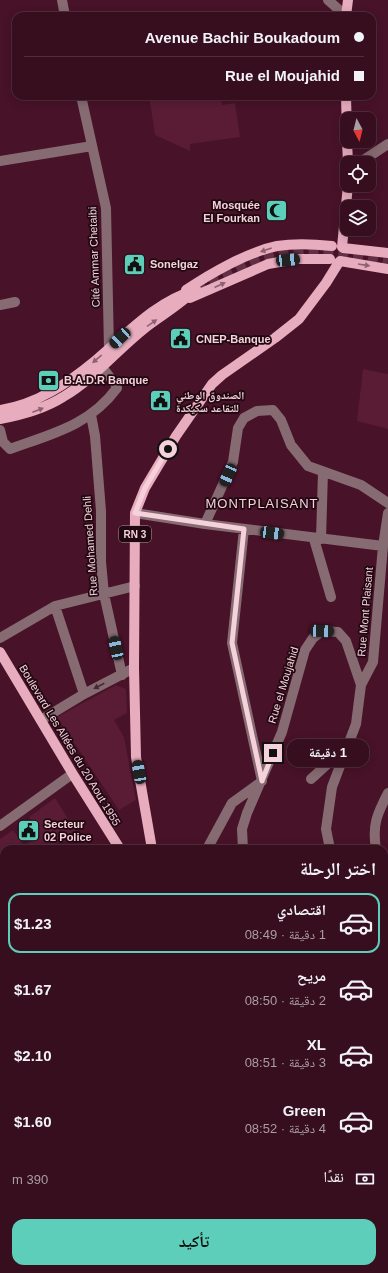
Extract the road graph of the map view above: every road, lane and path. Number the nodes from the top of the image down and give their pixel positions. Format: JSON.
{"nodes":[{"id":1,"x":62,"y":0,"type":"edge"},
{"id":2,"x":328,"y":0,"type":"edge"},
{"id":3,"x":348,"y":0,"type":"edge"},
{"id":4,"x":64,"y":12,"type":"edge"},
{"id":5,"x":342,"y":12,"type":"edge"},
{"id":6,"x":346,"y":12,"type":"edge"},
{"id":7,"x":82,"y":100,"type":"edge"},
{"id":8,"x":346,"y":100,"type":"edge"},
{"id":9,"x":346,"y":112,"type":"edge"},
{"id":10,"x":388,"y":144,"type":"edge"},
{"id":11,"x":92,"y":146,"type":"junction"},
{"id":12,"x":370,"y":156,"type":"edge"},
{"id":13,"x":0,"y":161,"type":"edge"},
{"id":14,"x":347,"y":192,"type":"edge"},
{"id":15,"x":338,"y":246,"type":"junction"},
{"id":16,"x":388,"y":254,"type":"edge"},
{"id":17,"x":335,"y":260,"type":"junction"},
{"id":18,"x":388,"y":269,"type":"edge"},
{"id":19,"x":182,"y":297,"type":"junction"},
{"id":20,"x":15,"y":302,"type":"dead end"},
{"id":21,"x":0,"y":305,"type":"edge"},
{"id":22,"x":109,"y":349,"type":"junction"},
{"id":23,"x":102,"y":367,"type":"junction"},
{"id":24,"x":0,"y":410,"type":"edge"},
{"id":25,"x":91,"y":415,"type":"junction"},
{"id":26,"x":0,"y":419,"type":"edge"},
{"id":27,"x":0,"y":430,"type":"edge"},
{"id":28,"x":323,"y":472,"type":"junction"},
{"id":29,"x":388,"y":503,"type":"edge"},
{"id":30,"x":135,"y":513,"type":"junction"},
{"id":31,"x":388,"y":513,"type":"edge"},
{"id":32,"x":206,"y":524,"type":"junction"},
{"id":33,"x":244,"y":529,"type":"junction"},
{"id":34,"x":317,"y":539,"type":"junction"},
{"id":35,"x":382,"y":546,"type":"junction"},
{"id":36,"x":135,"y":586,"type":"junction"},
{"id":37,"x":104,"y":594,"type":"junction"},
{"id":38,"x":331,"y":597,"type":"dead end"},
{"id":39,"x":55,"y":606,"type":"junction"},
{"id":40,"x":0,"y":638,"type":"edge"},
{"id":41,"x":0,"y":652,"type":"edge"},
{"id":42,"x":0,"y":665,"type":"edge"},
{"id":43,"x":134,"y":668,"type":"junction"},
{"id":44,"x":122,"y":675,"type":"junction"},
{"id":45,"x":361,"y":685,"type":"junction"},
{"id":46,"x":84,"y":694,"type":"junction"},
{"id":47,"x":41,"y":720,"type":"junction"},
{"id":48,"x":349,"y":744,"type":"junction"},
{"id":49,"x":68,"y":777,"type":"junction"},
{"id":50,"x":311,"y":779,"type":"dead end"},
{"id":51,"x":262,"y":781,"type":"junction"},
{"id":52,"x":388,"y":793,"type":"edge"},
{"id":53,"x":0,"y":826,"type":"edge"},
{"id":54,"x":111,"y":845,"type":"edge"},
{"id":55,"x":118,"y":845,"type":"edge"},
{"id":56,"x":151,"y":845,"type":"edge"},
{"id":57,"x":209,"y":845,"type":"edge"},
{"id":58,"x":243,"y":845,"type":"edge"},
{"id":59,"x":329,"y":845,"type":"edge"},
{"id":60,"x":375,"y":845,"type":"edge"}],
"edges":[{"from":1,"to":4,"type":"street"},
{"from":2,"to":5,"type":"street"},
{"from":3,"to":6,"type":"main road"},
{"from":7,"to":11,"type":"street","name":"Cité Ammar Chetaibi"},
{"from":8,"to":9,"type":"main road"},
{"from":10,"to":12,"type":"street"},
{"from":11,"to":13,"type":"street"},
{"from":11,"to":22,"type":"street","name":"Cité Ammar Chetaibi"},
{"from":14,"to":15,"type":"main road","number":"RN 3"},
{"from":15,"to":16,"type":"main road"},
{"from":15,"to":17,"type":"main road","number":"RN 3"},
{"from":15,"to":17,"type":"main road","number":"RN 3"},
{"from":15,"to":19,"type":"main road","one_way":true},
{"from":17,"to":18,"type":"main road","one_way":true},
{"from":19,"to":17,"type":"main road","one_way":true},
{"from":17,"to":30,"type":"main road","number":"RN 3"},
{"from":19,"to":22,"type":"main road"},
{"from":23,"to":19,"type":"main road","one_way":true},
{"from":20,"to":21,"type":"street"},
{"from":22,"to":24,"type":"main road","one_way":true},
{"from":23,"to":25,"type":"street"},
{"from":26,"to":23,"type":"main road","one_way":true},
{"from":25,"to":27,"type":"street"},
{"from":25,"to":37,"type":"street","name":"Rue Mohamed Dehli"},
{"from":28,"to":29,"type":"street"},
{"from":28,"to":32,"type":"street"},
{"from":28,"to":34,"type":"street"},
{"from":30,"to":32,"type":"street"},
{"from":30,"to":36,"type":"main road","number":"RN 3"},
{"from":31,"to":35,"type":"street","name":"Rue Mont Plaisant"},
{"from":32,"to":33,"type":"street"},
{"from":33,"to":34,"type":"street"},
{"from":33,"to":51,"type":"street"},
{"from":34,"to":35,"type":"street"},
{"from":34,"to":38,"type":"street"},
{"from":35,"to":45,"type":"street","name":"Rue Mont Plaisant"},
{"from":36,"to":37,"type":"street"},
{"from":36,"to":43,"type":"main road","number":"RN 3"},
{"from":37,"to":39,"type":"street"},
{"from":37,"to":44,"type":"street","name":"Rue Mohamed Dehli"},
{"from":39,"to":40,"type":"street"},
{"from":39,"to":46,"type":"street"},
{"from":41,"to":47,"type":"main road","name":"Boulevard Les Allées du 20 Aout 1955"},
{"from":42,"to":49,"type":"main road","name":"Boulevard Les Allées du 20 Aout 1955"},
{"from":43,"to":44,"type":"street"},
{"from":43,"to":56,"type":"main road","number":"RN 3"},
{"from":44,"to":46,"type":"street","one_way":true},
{"from":45,"to":48,"type":"street","name":"Rue Mont Plaisant"},
{"from":45,"to":51,"type":"street","name":"Rue el Moujahid"},
{"from":46,"to":47,"type":"street"},
{"from":47,"to":55,"type":"main road","name":"Boulevard Les Allées du 20 Aout 1955"},
{"from":48,"to":50,"type":"street"},
{"from":48,"to":59,"type":"street","name":"Rue Mont Plaisant"},
{"from":49,"to":53,"type":"street"},
{"from":49,"to":54,"type":"main road","name":"Boulevard Les Allées du 20 Aout 1955"},
{"from":51,"to":57,"type":"street"},
{"from":51,"to":58,"type":"street","name":"Rue el Moujahid"},
{"from":52,"to":60,"type":"street"}]}
